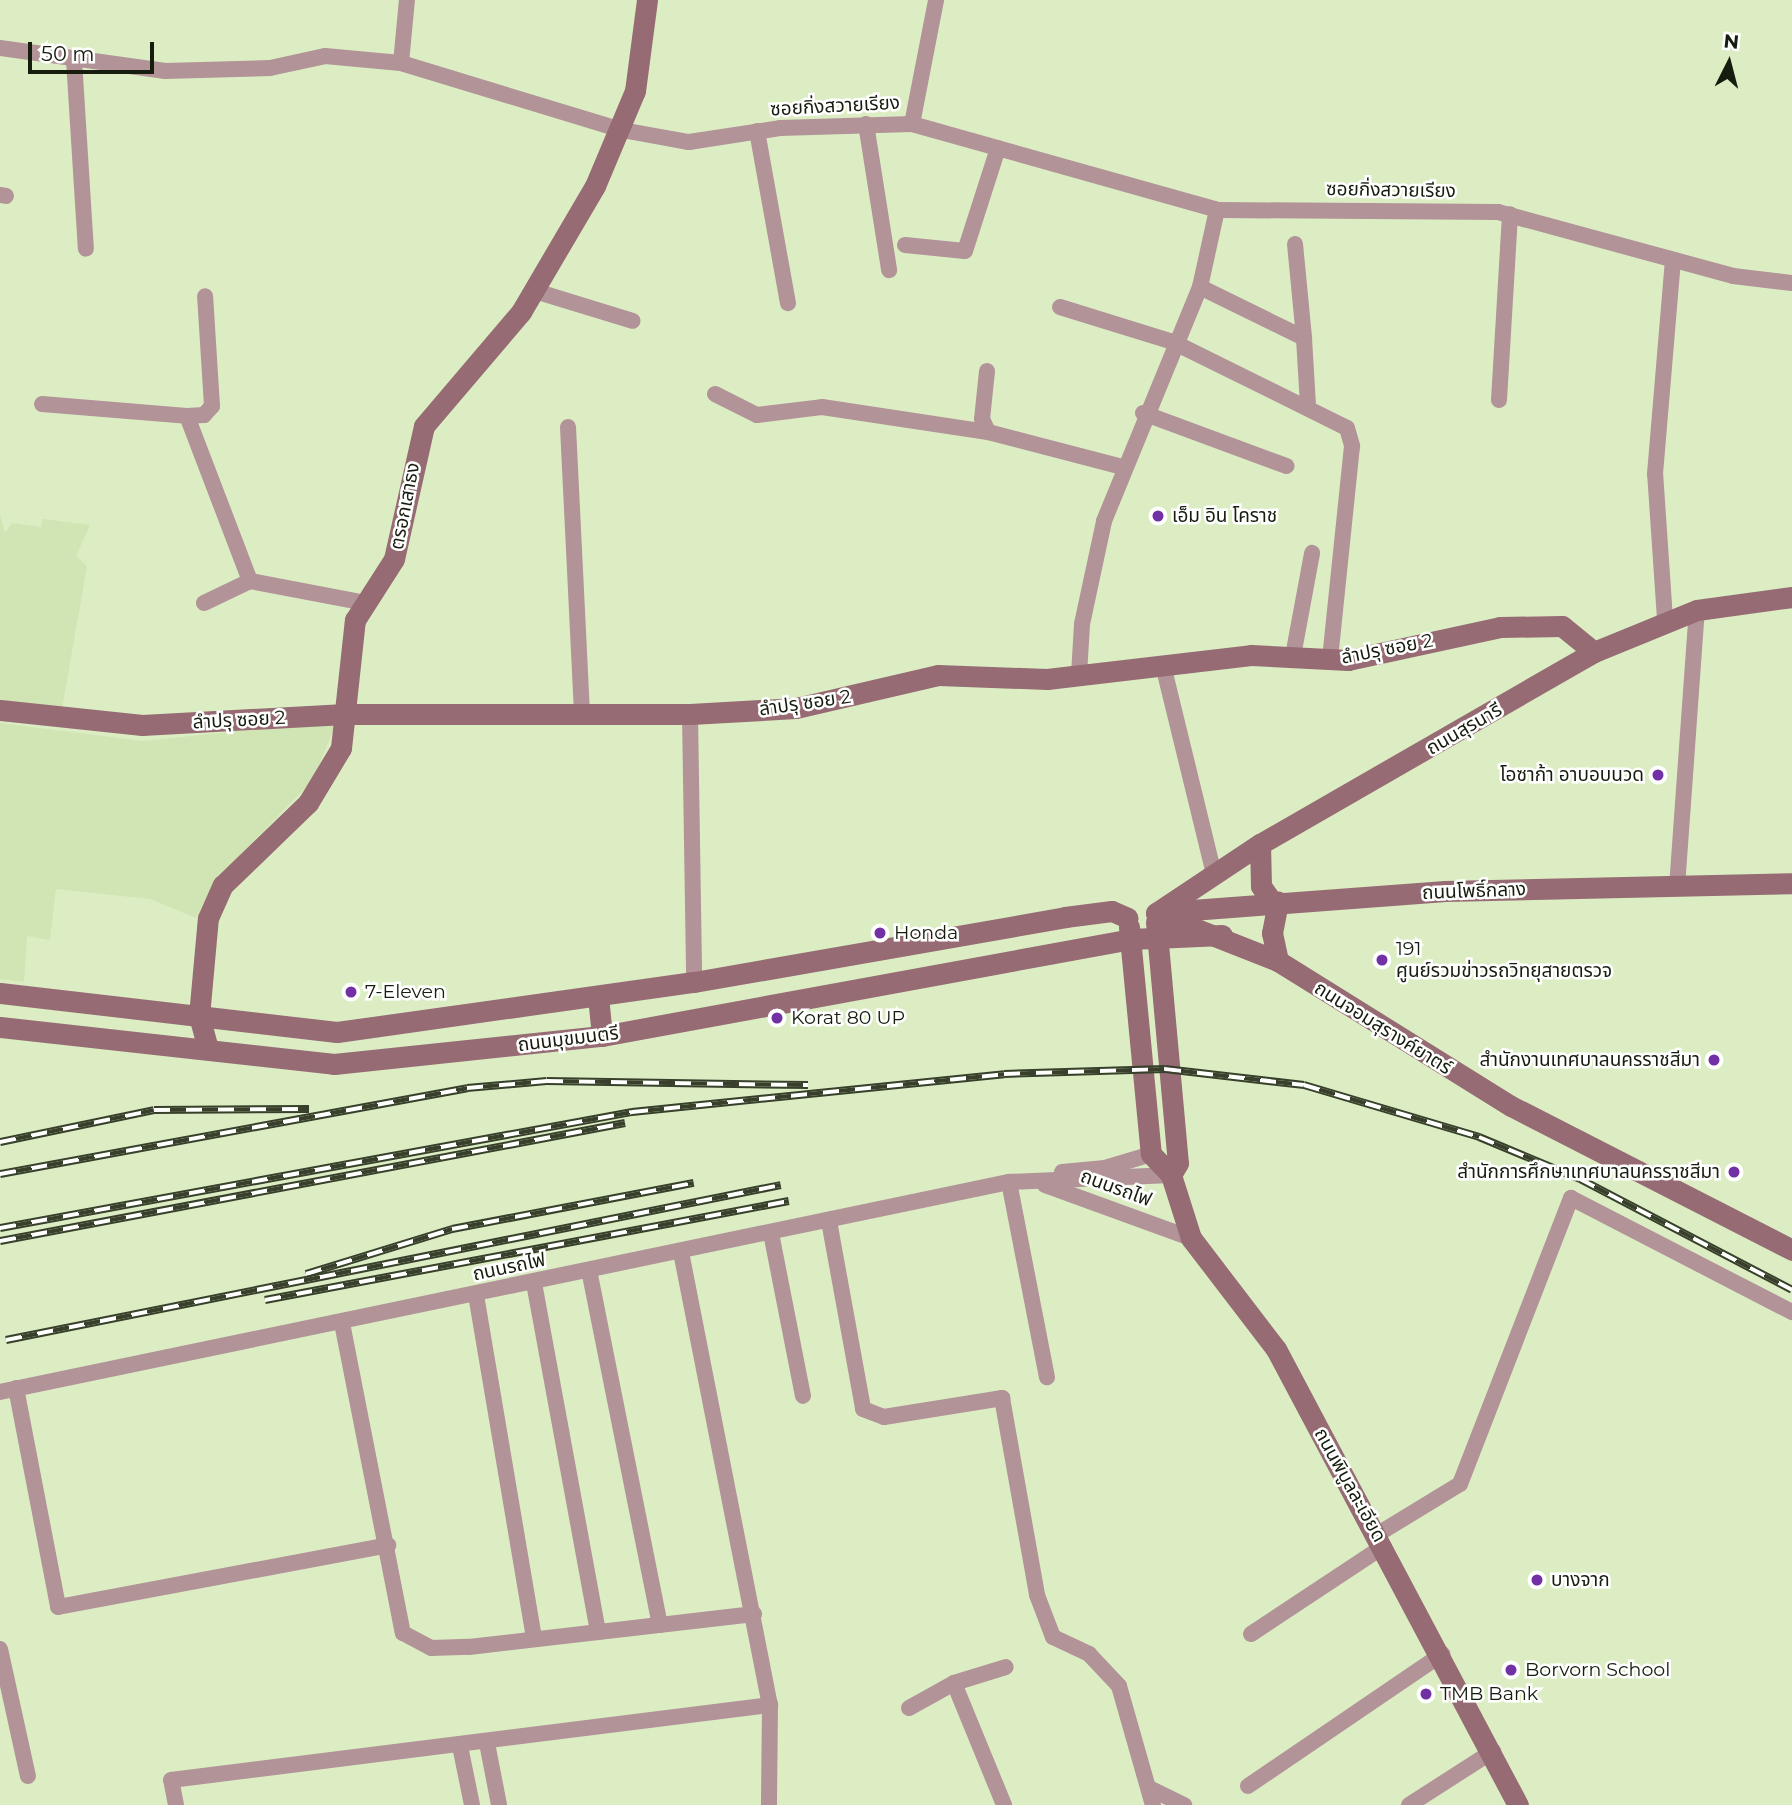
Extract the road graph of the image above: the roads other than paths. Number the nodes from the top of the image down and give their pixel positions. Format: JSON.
{"nodes":[{"id":1,"x":407,"y":0,"type":"edge"},
{"id":2,"x":646,"y":0,"type":"edge"},
{"id":3,"x":936,"y":0,"type":"edge"},
{"id":4,"x":0,"y":48,"type":"edge"},
{"id":5,"x":74,"y":60,"type":"junction"},
{"id":6,"x":401,"y":63,"type":"junction"},
{"id":7,"x":866,"y":124,"type":"junction"},
{"id":8,"x":912,"y":124,"type":"junction"},
{"id":9,"x":622,"y":130,"type":"junction"},
{"id":10,"x":757,"y":131,"type":"junction"},
{"id":11,"x":998,"y":148,"type":"junction"},
{"id":12,"x":1217,"y":210,"type":"junction"},
{"id":13,"x":1510,"y":214,"type":"junction"},
{"id":14,"x":1295,"y":244,"type":"dead end"},
{"id":15,"x":905,"y":245,"type":"dead end"},
{"id":16,"x":86,"y":249,"type":"dead end"},
{"id":17,"x":1673,"y":260,"type":"junction"},
{"id":18,"x":889,"y":270,"type":"dead end"},
{"id":19,"x":1792,"y":283,"type":"edge"},
{"id":20,"x":1200,"y":287,"type":"junction"},
{"id":21,"x":535,"y":292,"type":"junction"},
{"id":22,"x":205,"y":296,"type":"dead end"},
{"id":23,"x":788,"y":303,"type":"dead end"},
{"id":24,"x":1060,"y":307,"type":"dead end"},
{"id":25,"x":633,"y":321,"type":"dead end"},
{"id":26,"x":1304,"y":338,"type":"junction"},
{"id":27,"x":1173,"y":342,"type":"junction"},
{"id":28,"x":987,"y":371,"type":"dead end"},
{"id":29,"x":715,"y":394,"type":"dead end"},
{"id":30,"x":1499,"y":400,"type":"dead end"},
{"id":31,"x":43,"y":404,"type":"dead end"},
{"id":32,"x":1308,"y":405,"type":"junction"},
{"id":33,"x":1143,"y":413,"type":"junction"},
{"id":34,"x":187,"y":416,"type":"junction"},
{"id":35,"x":568,"y":427,"type":"dead end"},
{"id":36,"x":988,"y":432,"type":"junction"},
{"id":37,"x":1286,"y":466,"type":"dead end"},
{"id":38,"x":1122,"y":467,"type":"junction"},
{"id":39,"x":1312,"y":553,"type":"dead end"},
{"id":40,"x":250,"y":581,"type":"junction"},
{"id":41,"x":1792,"y":597,"type":"edge"},
{"id":42,"x":204,"y":603,"type":"dead end"},
{"id":43,"x":365,"y":603,"type":"junction"},
{"id":44,"x":1697,"y":610,"type":"junction"},
{"id":45,"x":1665,"y":619,"type":"junction"},
{"id":46,"x":1594,"y":652,"type":"junction"},
{"id":47,"x":1293,"y":656,"type":"junction"},
{"id":48,"x":1330,"y":660,"type":"junction"},
{"id":49,"x":1163,"y":665,"type":"junction"},
{"id":50,"x":1079,"y":675,"type":"junction"},
{"id":51,"x":0,"y":710,"type":"edge"},
{"id":52,"x":582,"y":713,"type":"junction"},
{"id":53,"x":345,"y":714,"type":"junction"},
{"id":54,"x":690,"y":714,"type":"junction"},
{"id":55,"x":1260,"y":844,"type":"junction"},
{"id":56,"x":1214,"y":875,"type":"junction"},
{"id":57,"x":1792,"y":883,"type":"edge"},
{"id":58,"x":1677,"y":887,"type":"junction"},
{"id":59,"x":1275,"y":903,"type":"junction"},
{"id":60,"x":1156,"y":913,"type":"junction"},
{"id":61,"x":1128,"y":918,"type":"junction"},
{"id":62,"x":1222,"y":935,"type":"junction"},
{"id":63,"x":1157,"y":937,"type":"junction"},
{"id":64,"x":1131,"y":939,"type":"junction"},
{"id":65,"x":1278,"y":961,"type":"junction"},
{"id":66,"x":694,"y":982,"type":"junction"},
{"id":67,"x":0,"y":993,"type":"edge"},
{"id":68,"x":598,"y":996,"type":"junction"},
{"id":69,"x":199,"y":1016,"type":"junction"},
{"id":70,"x":0,"y":1027,"type":"edge"},
{"id":71,"x":602,"y":1037,"type":"junction"},
{"id":72,"x":208,"y":1049,"type":"junction"},
{"id":73,"x":1151,"y":1154,"type":"junction"},
{"id":74,"x":1171,"y":1175,"type":"junction"},
{"id":75,"x":1017,"y":1180,"type":"junction"},
{"id":76,"x":829,"y":1221,"type":"junction"},
{"id":77,"x":771,"y":1233,"type":"junction"},
{"id":78,"x":1191,"y":1238,"type":"junction"},
{"id":79,"x":1792,"y":1250,"type":"edge"},
{"id":80,"x":681,"y":1252,"type":"junction"},
{"id":81,"x":589,"y":1270,"type":"junction"},
{"id":82,"x":534,"y":1283,"type":"junction"},
{"id":83,"x":476,"y":1295,"type":"junction"},
{"id":84,"x":1792,"y":1312,"type":"edge"},
{"id":85,"x":342,"y":1323,"type":"junction"},
{"id":86,"x":1047,"y":1377,"type":"dead end"},
{"id":87,"x":8,"y":1390,"type":"edge"},
{"id":88,"x":803,"y":1396,"type":"dead end"},
{"id":89,"x":1381,"y":1540,"type":"junction"},
{"id":90,"x":388,"y":1545,"type":"junction"},
{"id":91,"x":754,"y":1614,"type":"junction"},
{"id":92,"x":660,"y":1625,"type":"junction"},
{"id":93,"x":598,"y":1632,"type":"junction"},
{"id":94,"x":1251,"y":1634,"type":"dead end"},
{"id":95,"x":534,"y":1639,"type":"junction"},
{"id":96,"x":0,"y":1649,"type":"edge"},
{"id":97,"x":1442,"y":1654,"type":"junction"},
{"id":98,"x":1006,"y":1668,"type":"dead end"},
{"id":99,"x":954,"y":1683,"type":"junction"},
{"id":100,"x":770,"y":1705,"type":"junction"},
{"id":101,"x":909,"y":1708,"type":"dead end"},
{"id":102,"x":487,"y":1743,"type":"junction"},
{"id":103,"x":460,"y":1746,"type":"junction"},
{"id":104,"x":1493,"y":1751,"type":"junction"},
{"id":105,"x":28,"y":1776,"type":"dead end"},
{"id":106,"x":1248,"y":1786,"type":"dead end"},
{"id":107,"x":1152,"y":1797,"type":"edge"},
{"id":108,"x":176,"y":1805,"type":"edge"},
{"id":109,"x":472,"y":1805,"type":"edge"},
{"id":110,"x":499,"y":1805,"type":"edge"},
{"id":111,"x":769,"y":1805,"type":"edge"},
{"id":112,"x":1004,"y":1805,"type":"edge"},
{"id":113,"x":1184,"y":1805,"type":"edge"},
{"id":114,"x":1409,"y":1805,"type":"edge"},
{"id":115,"x":1518,"y":1805,"type":"edge"}],
"edges":[{"from":1,"to":6,"type":"street"},
{"from":2,"to":9,"type":"main road","name":"ตรอกเสาธง"},
{"from":3,"to":8,"type":"street"},
{"from":4,"to":5,"type":"street","name":"ซอยกิ่งสวายเรียง"},
{"from":5,"to":6,"type":"street","name":"ซอยกิ่งสวายเรียง"},
{"from":5,"to":16,"type":"street"},
{"from":6,"to":9,"type":"street","name":"ซอยกิ่งสวายเรียง"},
{"from":7,"to":8,"type":"street","name":"ซอยกิ่งสวายเรียง"},
{"from":7,"to":10,"type":"street","name":"ซอยกิ่งสวายเรียง"},
{"from":7,"to":18,"type":"street"},
{"from":8,"to":11,"type":"street","name":"ซอยกิ่งสวายเรียง"},
{"from":9,"to":10,"type":"street","name":"ซอยกิ่งสวายเรียง"},
{"from":9,"to":21,"type":"main road","name":"ตรอกเสาธง"},
{"from":10,"to":23,"type":"street"},
{"from":11,"to":12,"type":"street","name":"ซอยกิ่งสวายเรียง"},
{"from":11,"to":15,"type":"street"},
{"from":12,"to":13,"type":"street","name":"ซอยกิ่งสวายเรียง"},
{"from":12,"to":20,"type":"street"},
{"from":13,"to":17,"type":"street","name":"ซอยกิ่งสวายเรียง"},
{"from":13,"to":30,"type":"street"},
{"from":14,"to":26,"type":"street"},
{"from":17,"to":19,"type":"street","name":"ซอยกิ่งสวายเรียง"},
{"from":17,"to":45,"type":"street"},
{"from":20,"to":26,"type":"street"},
{"from":20,"to":27,"type":"street"},
{"from":21,"to":25,"type":"street"},
{"from":21,"to":43,"type":"main road","name":"ตรอกเสาธง"},
{"from":22,"to":34,"type":"street"},
{"from":24,"to":27,"type":"street"},
{"from":26,"to":32,"type":"street"},
{"from":27,"to":32,"type":"street"},
{"from":27,"to":33,"type":"street"},
{"from":28,"to":36,"type":"street"},
{"from":29,"to":36,"type":"street"},
{"from":31,"to":34,"type":"street"},
{"from":32,"to":48,"type":"street"},
{"from":33,"to":37,"type":"street"},
{"from":33,"to":38,"type":"street"},
{"from":34,"to":40,"type":"street"},
{"from":35,"to":52,"type":"street"},
{"from":36,"to":38,"type":"street"},
{"from":38,"to":50,"type":"street"},
{"from":39,"to":47,"type":"street"},
{"from":40,"to":42,"type":"street"},
{"from":40,"to":43,"type":"street"},
{"from":41,"to":44,"type":"main road","name":"ถนนสุรนารี"},
{"from":43,"to":53,"type":"main road","name":"ตรอกเสาธง"},
{"from":44,"to":45,"type":"main road","name":"ถนนสุรนารี"},
{"from":44,"to":58,"type":"street"},
{"from":45,"to":46,"type":"main road","name":"ถนนสุรนารี"},
{"from":46,"to":48,"type":"main road","name":"ลำปรุ ซอย 2"},
{"from":46,"to":55,"type":"main road","name":"ถนนสุรนารี"},
{"from":47,"to":48,"type":"main road","name":"ลำปรุ ซอย 2"},
{"from":47,"to":49,"type":"main road","name":"ลำปรุ ซอย 2"},
{"from":49,"to":50,"type":"main road","name":"ลำปรุ ซอย 2"},
{"from":49,"to":56,"type":"street"},
{"from":50,"to":54,"type":"main road","name":"ลำปรุ ซอย 2"},
{"from":51,"to":53,"type":"main road","name":"ลำปรุ ซอย 2"},
{"from":52,"to":53,"type":"main road","name":"ลำปรุ ซอย 2"},
{"from":52,"to":54,"type":"main road","name":"ลำปรุ ซอย 2"},
{"from":53,"to":69,"type":"main road","name":"ตรอกเสาธง"},
{"from":54,"to":66,"type":"street"},
{"from":55,"to":56,"type":"main road","name":"ถนนสุรนารี"},
{"from":55,"to":59,"type":"main road"},
{"from":56,"to":60,"type":"main road","name":"ถนนสุรนารี"},
{"from":57,"to":58,"type":"main road","name":"ถนนโพธิ์กลาง"},
{"from":58,"to":59,"type":"main road","name":"ถนนโพธิ์กลาง"},
{"from":59,"to":60,"type":"main road","name":"ถนนโพธิ์กลาง"},
{"from":59,"to":65,"type":"main road"},
{"from":60,"to":61,"type":"main road","name":"ถนนโพธิ์กลาง"},
{"from":60,"to":62,"type":"main road","name":"ถนนจอมสุรางค์ยาตร์"},
{"from":60,"to":63,"type":"main road","name":"ถนนพิบูลละเอียด"},
{"from":61,"to":64,"type":"main road"},
{"from":61,"to":66,"type":"main road","name":"ถนนมุขมนตรี"},
{"from":62,"to":63,"type":"main road","name":"ถนนมุขมนตรี"},
{"from":62,"to":65,"type":"main road","name":"ถนนจอมสุรางค์ยาตร์"},
{"from":63,"to":64,"type":"main road","name":"ถนนมุขมนตรี"},
{"from":63,"to":74,"type":"main road","name":"ถนนพิบูลละเอียด"},
{"from":64,"to":71,"type":"main road","name":"ถนนมุขมนตรี"},
{"from":64,"to":73,"type":"main road"},
{"from":65,"to":79,"type":"main road","name":"ถนนจอมสุรางค์ยาตร์"},
{"from":66,"to":68,"type":"main road","name":"ถนนมุขมนตรี"},
{"from":67,"to":69,"type":"main road","name":"ถนนมุขมนตรี"},
{"from":68,"to":69,"type":"main road","name":"ถนนมุขมนตรี"},
{"from":68,"to":71,"type":"main road"},
{"from":69,"to":72,"type":"main road"},
{"from":70,"to":72,"type":"main road","name":"ถนนมุขมนตรี"},
{"from":71,"to":72,"type":"main road","name":"ถนนมุขมนตรี"},
{"from":73,"to":74,"type":"main road","name":"ถนนพิบูลละเอียด"},
{"from":73,"to":75,"type":"street","name":"ถนนรถไฟ"},
{"from":74,"to":75,"type":"street","name":"ถนนรถไฟ"},
{"from":74,"to":78,"type":"main road","name":"ถนนพิบูลละเอียด"},
{"from":75,"to":76,"type":"street","name":"ถนนรถไฟ"},
{"from":75,"to":78,"type":"street","name":"ถนนรถไฟ"},
{"from":75,"to":86,"type":"street"},
{"from":76,"to":77,"type":"street","name":"ถนนรถไฟ"},
{"from":76,"to":107,"type":"street"},
{"from":77,"to":80,"type":"street","name":"ถนนรถไฟ"},
{"from":77,"to":88,"type":"street"},
{"from":78,"to":89,"type":"main road","name":"ถนนพิบูลละเอียด"},
{"from":80,"to":81,"type":"street","name":"ถนนรถไฟ"},
{"from":80,"to":91,"type":"street"},
{"from":81,"to":82,"type":"street","name":"ถนนรถไฟ"},
{"from":81,"to":92,"type":"street"},
{"from":82,"to":83,"type":"street","name":"ถนนรถไฟ"},
{"from":82,"to":93,"type":"street"},
{"from":83,"to":85,"type":"street","name":"ถนนรถไฟ"},
{"from":83,"to":95,"type":"street"},
{"from":84,"to":89,"type":"street"},
{"from":85,"to":87,"type":"street","name":"ถนนรถไฟ"},
{"from":85,"to":90,"type":"street"},
{"from":87,"to":90,"type":"street"},
{"from":89,"to":94,"type":"street"},
{"from":89,"to":97,"type":"main road","name":"ถนนพิบูลละเอียด"},
{"from":90,"to":95,"type":"street"},
{"from":91,"to":92,"type":"street"},
{"from":91,"to":100,"type":"street"},
{"from":92,"to":93,"type":"street"},
{"from":93,"to":95,"type":"street"},
{"from":96,"to":105,"type":"street"},
{"from":97,"to":104,"type":"main road","name":"ถนนพิบูลละเอียด"},
{"from":97,"to":106,"type":"street"},
{"from":98,"to":99,"type":"street"},
{"from":99,"to":101,"type":"street"},
{"from":99,"to":112,"type":"street"},
{"from":100,"to":102,"type":"street"},
{"from":100,"to":111,"type":"street"},
{"from":102,"to":103,"type":"street"},
{"from":102,"to":110,"type":"street"},
{"from":103,"to":108,"type":"street"},
{"from":103,"to":109,"type":"street"},
{"from":104,"to":114,"type":"street"},
{"from":104,"to":115,"type":"main road","name":"ถนนพิบูลละเอียด"},
{"from":107,"to":113,"type":"street"}]}
